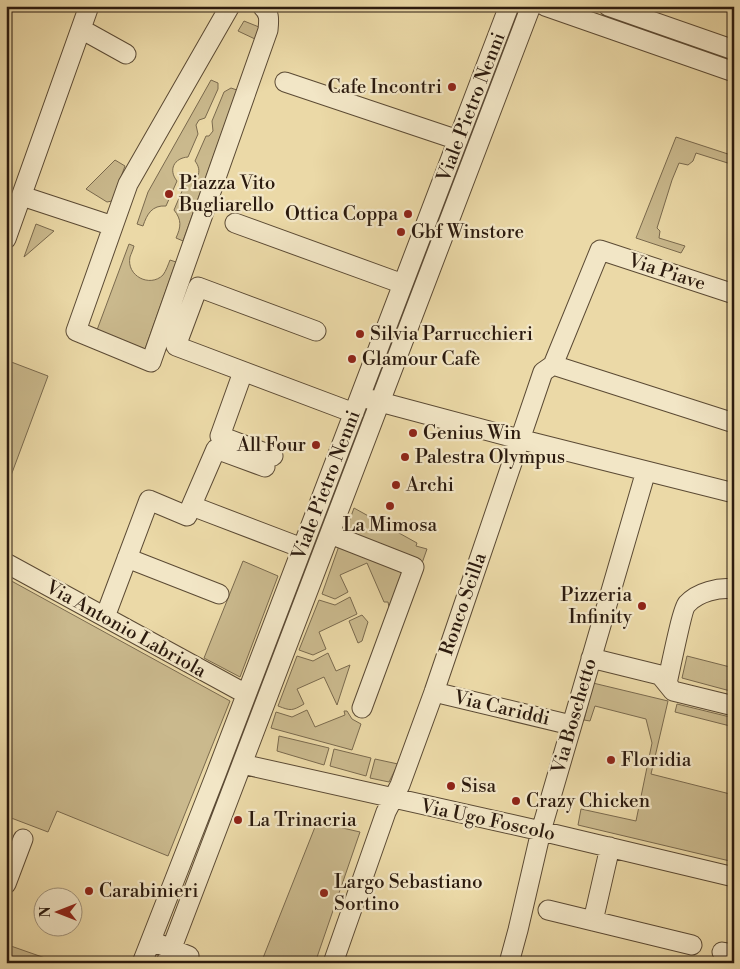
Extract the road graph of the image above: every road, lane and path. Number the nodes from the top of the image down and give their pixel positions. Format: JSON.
{"nodes":[{"id":1,"x":88,"y":6,"type":"edge"},
{"id":2,"x":230,"y":6,"type":"edge"},
{"id":3,"x":262,"y":6,"type":"edge"},
{"id":4,"x":509,"y":6,"type":"edge"},
{"id":5,"x":531,"y":6,"type":"edge"},
{"id":6,"x":545,"y":6,"type":"edge"},
{"id":7,"x":608,"y":6,"type":"edge"},
{"id":8,"x":81,"y":29,"type":"junction"},
{"id":9,"x":734,"y":50,"type":"edge"},
{"id":10,"x":126,"y":54,"type":"dead end"},
{"id":11,"x":734,"y":72,"type":"edge"},
{"id":12,"x":285,"y":82,"type":"dead end"},
{"id":13,"x":458,"y":140,"type":"junction"},
{"id":14,"x":441,"y":186,"type":"junction"},
{"id":15,"x":460,"y":193,"type":"junction"},
{"id":16,"x":22,"y":196,"type":"junction"},
{"id":17,"x":236,"y":223,"type":"dead end"},
{"id":18,"x":113,"y":226,"type":"junction"},
{"id":19,"x":6,"y":239,"type":"edge"},
{"id":20,"x":600,"y":250,"type":"joint"},
{"id":21,"x":403,"y":284,"type":"junction"},
{"id":22,"x":734,"y":294,"type":"edge"},
{"id":23,"x":316,"y":331,"type":"dead end"},
{"id":24,"x":553,"y":365,"type":"junction"},
{"id":25,"x":243,"y":372,"type":"junction"},
{"id":26,"x":380,"y":403,"type":"junction"},
{"id":27,"x":357,"y":405,"type":"junction"},
{"id":28,"x":734,"y":423,"type":"edge"},
{"id":29,"x":519,"y":439,"type":"junction"},
{"id":30,"x":646,"y":471,"type":"junction"},
{"id":31,"x":734,"y":493,"type":"edge"},
{"id":32,"x":192,"y":506,"type":"junction"},
{"id":33,"x":317,"y":509,"type":"junction"},
{"id":34,"x":337,"y":516,"type":"junction"},
{"id":35,"x":330,"y":534,"type":"junction"},
{"id":36,"x":302,"y":548,"type":"junction"},
{"id":37,"x":127,"y":558,"type":"junction"},
{"id":38,"x":6,"y":563,"type":"edge"},
{"id":39,"x":734,"y":589,"type":"edge"},
{"id":40,"x":219,"y":594,"type":"dead end"},
{"id":41,"x":105,"y":617,"type":"junction"},
{"id":42,"x":592,"y":658,"type":"junction"},
{"id":43,"x":667,"y":683,"type":"junction"},
{"id":44,"x":434,"y":692,"type":"junction"},
{"id":45,"x":246,"y":694,"type":"junction"},
{"id":46,"x":734,"y":706,"type":"edge"},
{"id":47,"x":362,"y":708,"type":"dead end"},
{"id":48,"x":571,"y":725,"type":"junction"},
{"id":49,"x":228,"y":743,"type":"junction"},
{"id":50,"x":242,"y":765,"type":"junction"},
{"id":51,"x":216,"y":774,"type":"junction"},
{"id":52,"x":393,"y":799,"type":"junction"},
{"id":53,"x":541,"y":831,"type":"junction"},
{"id":54,"x":23,"y":839,"type":"dead end"},
{"id":55,"x":610,"y":847,"type":"junction"},
{"id":56,"x":734,"y":877,"type":"edge"},
{"id":57,"x":6,"y":884,"type":"edge"},
{"id":58,"x":548,"y":910,"type":"dead end"},
{"id":59,"x":593,"y":921,"type":"junction"},
{"id":60,"x":150,"y":941,"type":"junction"},
{"id":61,"x":692,"y":944,"type":"dead end"},
{"id":62,"x":169,"y":956,"type":"edge"},
{"id":63,"x":142,"y":963,"type":"edge"},
{"id":64,"x":186,"y":963,"type":"edge"},
{"id":65,"x":333,"y":963,"type":"edge"},
{"id":66,"x":509,"y":963,"type":"edge"}],
"edges":[{"from":1,"to":8,"type":"street"},
{"from":2,"to":18,"type":"street"},
{"from":3,"to":18,"type":"street"},
{"from":4,"to":13,"type":"street","name":"Viale Pietro Nenni"},
{"from":5,"to":15,"type":"street","name":"Viale Pietro Nenni"},
{"from":6,"to":11,"type":"street"},
{"from":7,"to":9,"type":"street"},
{"from":8,"to":10,"type":"street"},
{"from":8,"to":16,"type":"street"},
{"from":12,"to":13,"type":"street"},
{"from":13,"to":14,"type":"street","name":"Viale Pietro Nenni"},
{"from":14,"to":15,"type":"street"},
{"from":14,"to":21,"type":"street","name":"Viale Pietro Nenni"},
{"from":15,"to":26,"type":"street","name":"Viale Pietro Nenni"},
{"from":16,"to":18,"type":"street"},
{"from":16,"to":19,"type":"street"},
{"from":17,"to":21,"type":"street"},
{"from":20,"to":22,"type":"street","name":"Via Piave"},
{"from":20,"to":24,"type":"street","name":"Ronco Scilla"},
{"from":21,"to":27,"type":"street","name":"Viale Pietro Nenni"},
{"from":23,"to":25,"type":"street"},
{"from":24,"to":28,"type":"street"},
{"from":24,"to":29,"type":"street","name":"Ronco Scilla"},
{"from":25,"to":27,"type":"street"},
{"from":25,"to":32,"type":"street"},
{"from":26,"to":27,"type":"street"},
{"from":26,"to":29,"type":"street"},
{"from":26,"to":34,"type":"street","name":"Viale Pietro Nenni"},
{"from":27,"to":33,"type":"street","name":"Viale Pietro Nenni"},
{"from":29,"to":30,"type":"street"},
{"from":29,"to":44,"type":"street","name":"Ronco Scilla"},
{"from":30,"to":31,"type":"street"},
{"from":30,"to":42,"type":"street","name":"Via Boschetto"},
{"from":32,"to":36,"type":"street"},
{"from":32,"to":37,"type":"street"},
{"from":33,"to":34,"type":"street"},
{"from":33,"to":36,"type":"street","name":"Viale Pietro Nenni"},
{"from":34,"to":35,"type":"street","name":"Viale Pietro Nenni"},
{"from":35,"to":47,"type":"street"},
{"from":35,"to":50,"type":"street","name":"Viale Pietro Nenni"},
{"from":36,"to":45,"type":"street","name":"Viale Pietro Nenni"},
{"from":37,"to":40,"type":"street"},
{"from":37,"to":41,"type":"street"},
{"from":38,"to":41,"type":"street","name":"Via Antonio Labriola"},
{"from":39,"to":43,"type":"street"},
{"from":41,"to":45,"type":"street","name":"Via Antonio Labriola"},
{"from":42,"to":43,"type":"street"},
{"from":42,"to":48,"type":"street","name":"Via Boschetto"},
{"from":43,"to":46,"type":"street"},
{"from":44,"to":48,"type":"street","name":"Via Cariddi"},
{"from":44,"to":52,"type":"street","name":"Ronco Scilla"},
{"from":45,"to":49,"type":"street","name":"Viale Pietro Nenni"},
{"from":48,"to":53,"type":"street","name":"Via Boschetto"},
{"from":49,"to":50,"type":"street"},
{"from":49,"to":51,"type":"street","name":"Viale Pietro Nenni"},
{"from":50,"to":51,"type":"street"},
{"from":50,"to":52,"type":"street","name":"Via Ugo Foscolo"},
{"from":50,"to":62,"type":"street","name":"Viale Pietro Nenni"},
{"from":51,"to":60,"type":"street","name":"Viale Pietro Nenni"},
{"from":52,"to":53,"type":"street","name":"Via Ugo Foscolo"},
{"from":52,"to":65,"type":"street","name":"Ronco Scilla"},
{"from":53,"to":55,"type":"street","name":"Via Ugo Foscolo"},
{"from":53,"to":66,"type":"street","name":"Via Boschetto"},
{"from":54,"to":57,"type":"street"},
{"from":55,"to":56,"type":"street","name":"Via Ugo Foscolo"},
{"from":55,"to":59,"type":"street"},
{"from":58,"to":59,"type":"street"},
{"from":59,"to":61,"type":"street"},
{"from":60,"to":62,"type":"street"},
{"from":60,"to":63,"type":"street","name":"Viale Pietro Nenni"},
{"from":62,"to":64,"type":"street"}]}
